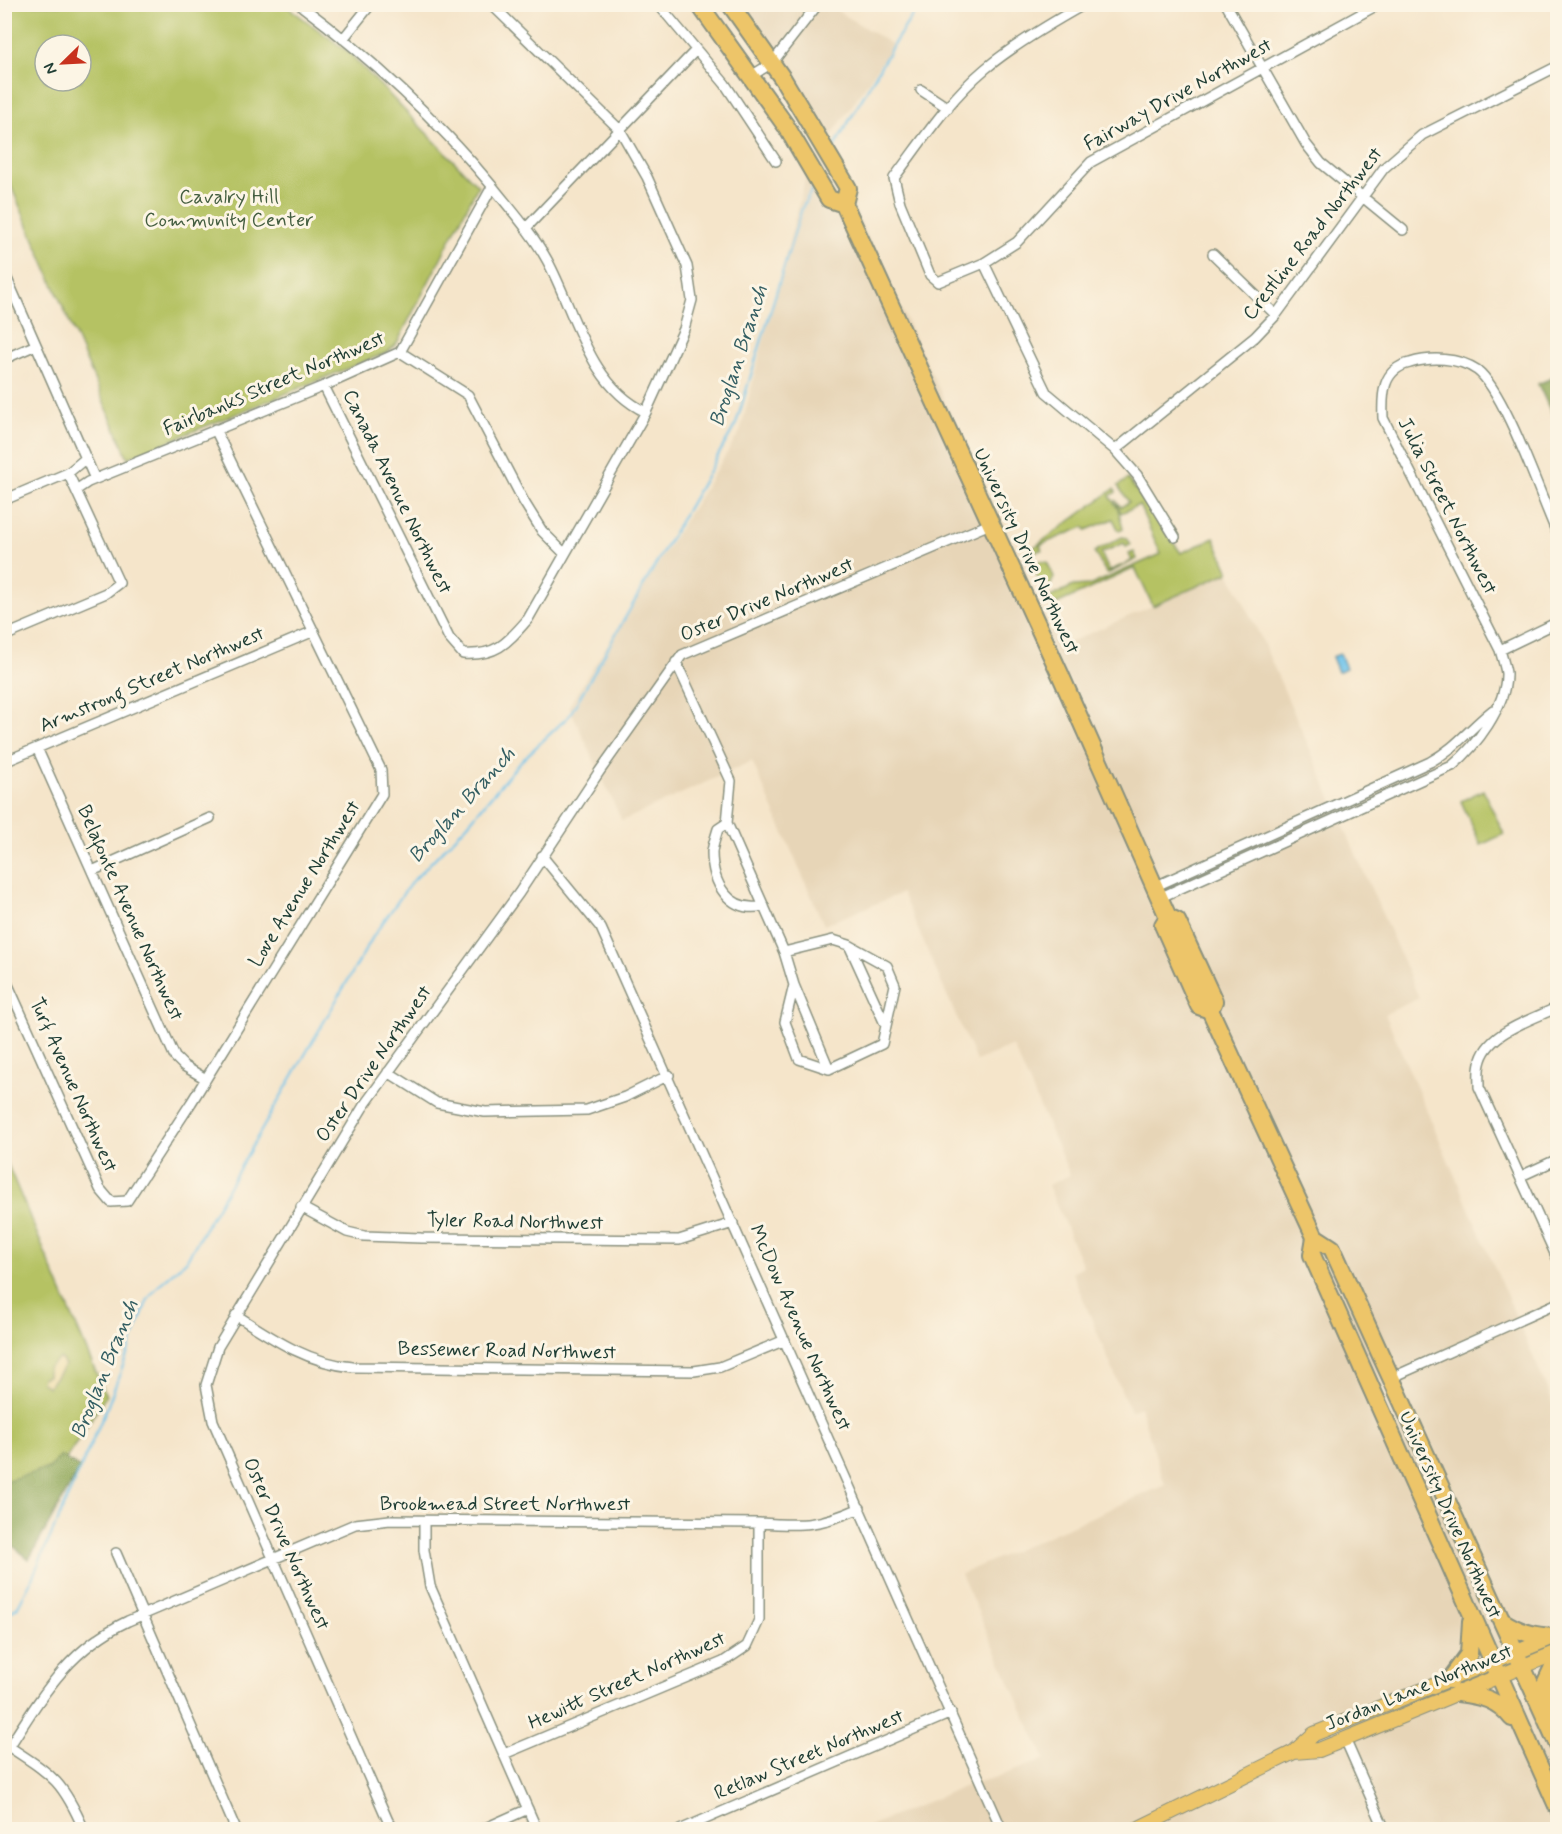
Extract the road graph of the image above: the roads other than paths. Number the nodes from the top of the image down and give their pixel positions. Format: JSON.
{"nodes":[{"id":1,"x":298,"y":4,"type":"edge"},
{"id":2,"x":370,"y":4,"type":"edge"},
{"id":3,"x":491,"y":4,"type":"edge"},
{"id":4,"x":658,"y":4,"type":"edge"},
{"id":5,"x":699,"y":4,"type":"edge"},
{"id":6,"x":730,"y":4,"type":"edge"},
{"id":7,"x":818,"y":4,"type":"edge"},
{"id":8,"x":1085,"y":4,"type":"edge"},
{"id":9,"x":1226,"y":4,"type":"edge"},
{"id":10,"x":1379,"y":4,"type":"edge"},
{"id":11,"x":343,"y":39,"type":"junction"},
{"id":12,"x":696,"y":50,"type":"junction"},
{"id":13,"x":771,"y":63,"type":"junction"},
{"id":14,"x":1557,"y":66,"type":"edge"},
{"id":15,"x":1263,"y":69,"type":"junction"},
{"id":16,"x":751,"y":76,"type":"junction"},
{"id":17,"x":921,"y":90,"type":"dead end"},
{"id":18,"x":948,"y":108,"type":"junction"},
{"id":19,"x":620,"y":130,"type":"junction"},
{"id":20,"x":776,"y":161,"type":"dead end"},
{"id":21,"x":492,"y":187,"type":"junction"},
{"id":22,"x":1361,"y":196,"type":"junction"},
{"id":23,"x":844,"y":204,"type":"junction"},
{"id":24,"x":527,"y":227,"type":"junction"},
{"id":25,"x":1403,"y":230,"type":"dead end"},
{"id":26,"x":1213,"y":254,"type":"dead end"},
{"id":27,"x":984,"y":263,"type":"junction"},
{"id":28,"x":4,"y":272,"type":"edge"},
{"id":29,"x":1276,"y":315,"type":"junction"},
{"id":30,"x":36,"y":345,"type":"junction"},
{"id":31,"x":400,"y":351,"type":"junction"},
{"id":32,"x":4,"y":359,"type":"edge"},
{"id":33,"x":324,"y":386,"type":"junction"},
{"id":34,"x":646,"y":412,"type":"junction"},
{"id":35,"x":215,"y":429,"type":"junction"},
{"id":36,"x":1115,"y":450,"type":"junction"},
{"id":37,"x":86,"y":458,"type":"junction"},
{"id":38,"x":68,"y":473,"type":"junction"},
{"id":39,"x":95,"y":479,"type":"junction"},
{"id":40,"x":76,"y":490,"type":"junction"},
{"id":41,"x":4,"y":500,"type":"edge"},
{"id":42,"x":990,"y":525,"type":"junction"},
{"id":43,"x":1557,"y":535,"type":"edge"},
{"id":44,"x":1175,"y":537,"type":"dead end"},
{"id":45,"x":564,"y":553,"type":"junction"},
{"id":46,"x":1557,"y":622,"type":"edge"},
{"id":47,"x":314,"y":631,"type":"junction"},
{"id":48,"x":4,"y":636,"type":"edge"},
{"id":49,"x":1500,"y":650,"type":"junction"},
{"id":50,"x":676,"y":663,"type":"junction"},
{"id":51,"x":1495,"y":709,"type":"junction"},
{"id":52,"x":37,"y":748,"type":"junction"},
{"id":53,"x":4,"y":762,"type":"edge"},
{"id":54,"x":210,"y":818,"type":"dead end"},
{"id":55,"x":728,"y":823,"type":"junction"},
{"id":56,"x":542,"y":856,"type":"junction"},
{"id":57,"x":92,"y":871,"type":"junction"},
{"id":58,"x":1157,"y":892,"type":"junction"},
{"id":59,"x":764,"y":906,"type":"junction"},
{"id":60,"x":849,"y":945,"type":"junction"},
{"id":61,"x":784,"y":952,"type":"junction"},
{"id":62,"x":4,"y":976,"type":"edge"},
{"id":63,"x":794,"y":985,"type":"junction"},
{"id":64,"x":1557,"y":1007,"type":"edge"},
{"id":65,"x":886,"y":1026,"type":"junction"},
{"id":66,"x":829,"y":1069,"type":"junction"},
{"id":67,"x":388,"y":1072,"type":"junction"},
{"id":68,"x":669,"y":1075,"type":"junction"},
{"id":69,"x":206,"y":1079,"type":"junction"},
{"id":70,"x":1557,"y":1159,"type":"edge"},
{"id":71,"x":1521,"y":1176,"type":"junction"},
{"id":72,"x":115,"y":1202,"type":"joint"},
{"id":73,"x":301,"y":1207,"type":"junction"},
{"id":74,"x":733,"y":1223,"type":"junction"},
{"id":75,"x":1315,"y":1237,"type":"junction"},
{"id":76,"x":1557,"y":1260,"type":"edge"},
{"id":77,"x":1557,"y":1303,"type":"edge"},
{"id":78,"x":237,"y":1314,"type":"junction"},
{"id":79,"x":785,"y":1340,"type":"junction"},
{"id":80,"x":1390,"y":1378,"type":"junction"},
{"id":81,"x":860,"y":1508,"type":"junction"},
{"id":82,"x":424,"y":1522,"type":"junction"},
{"id":83,"x":759,"y":1523,"type":"junction"},
{"id":84,"x":116,"y":1553,"type":"dead end"},
{"id":85,"x":272,"y":1559,"type":"junction"},
{"id":86,"x":142,"y":1615,"type":"junction"},
{"id":87,"x":1472,"y":1617,"type":"junction"},
{"id":88,"x":1500,"y":1620,"type":"junction"},
{"id":89,"x":1557,"y":1645,"type":"edge"},
{"id":90,"x":1519,"y":1660,"type":"junction"},
{"id":91,"x":1495,"y":1670,"type":"junction"},
{"id":92,"x":1454,"y":1687,"type":"junction"},
{"id":93,"x":951,"y":1713,"type":"junction"},
{"id":94,"x":1548,"y":1724,"type":"junction"},
{"id":95,"x":1523,"y":1733,"type":"junction"},
{"id":96,"x":1345,"y":1739,"type":"junction"},
{"id":97,"x":7,"y":1745,"type":"edge"},
{"id":98,"x":1557,"y":1745,"type":"edge"},
{"id":99,"x":1294,"y":1752,"type":"junction"},
{"id":100,"x":504,"y":1754,"type":"junction"},
{"id":101,"x":1557,"y":1808,"type":"edge"},
{"id":102,"x":528,"y":1809,"type":"junction"},
{"id":103,"x":84,"y":1830,"type":"edge"},
{"id":104,"x":236,"y":1830,"type":"edge"},
{"id":105,"x":395,"y":1830,"type":"edge"},
{"id":106,"x":481,"y":1830,"type":"edge"},
{"id":107,"x":537,"y":1830,"type":"edge"},
{"id":108,"x":680,"y":1830,"type":"edge"},
{"id":109,"x":1002,"y":1830,"type":"edge"},
{"id":110,"x":1135,"y":1830,"type":"edge"},
{"id":111,"x":1385,"y":1830,"type":"edge"}],
"edges":[{"from":1,"to":11,"type":"street"},
{"from":2,"to":11,"type":"street"},
{"from":3,"to":19,"type":"street"},
{"from":4,"to":12,"type":"street"},
{"from":5,"to":16,"type":"highway","name":"University Drive Northwest"},
{"from":6,"to":13,"type":"highway","name":"University Drive Northwest"},
{"from":7,"to":13,"type":"street"},
{"from":8,"to":18,"type":"street"},
{"from":9,"to":15,"type":"street"},
{"from":10,"to":15,"type":"street","name":"Fairway Drive Northwest"},
{"from":11,"to":21,"type":"street"},
{"from":12,"to":19,"type":"street"},
{"from":12,"to":20,"type":"street"},
{"from":13,"to":16,"type":"street"},
{"from":13,"to":23,"type":"highway","name":"University Drive Northwest"},
{"from":14,"to":22,"type":"street","name":"Crestline Road Northwest"},
{"from":15,"to":22,"type":"street"},
{"from":15,"to":27,"type":"street","name":"Fairway Drive Northwest"},
{"from":16,"to":23,"type":"highway","name":"University Drive Northwest"},
{"from":17,"to":18,"type":"street"},
{"from":18,"to":27,"type":"street","name":"Fairway Drive Northwest"},
{"from":19,"to":24,"type":"street"},
{"from":19,"to":34,"type":"street"},
{"from":21,"to":24,"type":"street"},
{"from":21,"to":31,"type":"street","name":"Fairbanks Street Northwest"},
{"from":22,"to":25,"type":"street"},
{"from":22,"to":29,"type":"street","name":"Crestline Road Northwest"},
{"from":23,"to":42,"type":"highway","name":"University Drive Northwest"},
{"from":24,"to":34,"type":"street"},
{"from":26,"to":29,"type":"street"},
{"from":27,"to":36,"type":"street"},
{"from":28,"to":30,"type":"street"},
{"from":29,"to":36,"type":"street","name":"Crestline Road Northwest"},
{"from":30,"to":32,"type":"street"},
{"from":30,"to":37,"type":"street"},
{"from":31,"to":33,"type":"street","name":"Fairbanks Street Northwest"},
{"from":31,"to":45,"type":"street"},
{"from":33,"to":35,"type":"street","name":"Fairbanks Street Northwest"},
{"from":33,"to":45,"type":"street","name":"Canada Avenue Northwest"},
{"from":34,"to":45,"type":"street"},
{"from":35,"to":39,"type":"street","name":"Fairbanks Street Northwest"},
{"from":35,"to":47,"type":"street","name":"Love Avenue Northwest"},
{"from":36,"to":44,"type":"street"},
{"from":37,"to":38,"type":"street"},
{"from":37,"to":39,"type":"street"},
{"from":38,"to":40,"type":"street"},
{"from":38,"to":41,"type":"street"},
{"from":39,"to":40,"type":"street","name":"Fairbanks Street Northwest"},
{"from":40,"to":48,"type":"street"},
{"from":42,"to":50,"type":"street","name":"Oster Drive Northwest"},
{"from":42,"to":58,"type":"highway","name":"University Drive Northwest"},
{"from":43,"to":49,"type":"street","name":"Julia Street Northwest"},
{"from":46,"to":49,"type":"street"},
{"from":47,"to":52,"type":"street","name":"Armstrong Street Northwest"},
{"from":47,"to":69,"type":"street","name":"Love Avenue Northwest"},
{"from":49,"to":51,"type":"street","name":"Julia Street Northwest"},
{"from":50,"to":55,"type":"street"},
{"from":50,"to":56,"type":"street","name":"Oster Drive Northwest"},
{"from":51,"to":58,"type":"street"},
{"from":51,"to":58,"type":"street","name":"Julia Street Northwest"},
{"from":52,"to":53,"type":"street","name":"Armstrong Street Northwest"},
{"from":52,"to":57,"type":"street","name":"Belafonte Avenue Northwest"},
{"from":54,"to":57,"type":"street"},
{"from":55,"to":59,"type":"street"},
{"from":55,"to":59,"type":"street"},
{"from":56,"to":67,"type":"street","name":"Oster Drive Northwest"},
{"from":56,"to":68,"type":"street","name":"McDow Avenue Northwest"},
{"from":57,"to":69,"type":"street","name":"Belafonte Avenue Northwest"},
{"from":58,"to":75,"type":"highway","name":"University Drive Northwest"},
{"from":59,"to":61,"type":"street"},
{"from":60,"to":61,"type":"street"},
{"from":60,"to":65,"type":"street"},
{"from":60,"to":65,"type":"street"},
{"from":61,"to":63,"type":"street"},
{"from":62,"to":72,"type":"street","name":"Turf Avenue Northwest"},
{"from":63,"to":66,"type":"street"},
{"from":63,"to":66,"type":"street"},
{"from":64,"to":71,"type":"street"},
{"from":65,"to":66,"type":"street"},
{"from":67,"to":68,"type":"street"},
{"from":67,"to":73,"type":"street","name":"Oster Drive Northwest"},
{"from":68,"to":74,"type":"street","name":"McDow Avenue Northwest"},
{"from":69,"to":72,"type":"street","name":"Love Avenue Northwest"},
{"from":70,"to":71,"type":"street"},
{"from":71,"to":76,"type":"street"},
{"from":73,"to":74,"type":"street","name":"Tyler Road Northwest"},
{"from":73,"to":78,"type":"street","name":"Oster Drive Northwest"},
{"from":74,"to":79,"type":"street","name":"McDow Avenue Northwest"},
{"from":75,"to":80,"type":"highway","name":"University Drive Northwest"},
{"from":75,"to":87,"type":"highway","name":"University Drive Northwest"},
{"from":77,"to":80,"type":"street"},
{"from":78,"to":79,"type":"street","name":"Bessemer Road Northwest"},
{"from":78,"to":85,"type":"street","name":"Oster Drive Northwest"},
{"from":79,"to":81,"type":"street","name":"McDow Avenue Northwest"},
{"from":80,"to":88,"type":"highway","name":"University Drive Northwest"},
{"from":81,"to":83,"type":"street","name":"Brookmead Street Northwest"},
{"from":81,"to":93,"type":"street","name":"McDow Avenue Northwest"},
{"from":82,"to":83,"type":"street","name":"Brookmead Street Northwest"},
{"from":82,"to":85,"type":"street","name":"Brookmead Street Northwest"},
{"from":82,"to":100,"type":"street"},
{"from":83,"to":100,"type":"street","name":"Hewitt Street Northwest"},
{"from":84,"to":86,"type":"street"},
{"from":85,"to":86,"type":"street","name":"Brookmead Street Northwest"},
{"from":85,"to":105,"type":"street","name":"Oster Drive Northwest"},
{"from":86,"to":97,"type":"street","name":"Brookmead Street Northwest"},
{"from":86,"to":104,"type":"street"},
{"from":87,"to":91,"type":"highway","name":"University Drive Northwest"},
{"from":87,"to":92,"type":"highway"},
{"from":88,"to":89,"type":"highway"},
{"from":88,"to":90,"type":"highway","name":"University Drive Northwest"},
{"from":89,"to":90,"type":"main road","name":"Jordan Lane Northwest"},
{"from":89,"to":94,"type":"highway"},
{"from":90,"to":91,"type":"main road","name":"Jordan Lane Northwest"},
{"from":90,"to":94,"type":"highway","name":"University Drive Northwest"},
{"from":91,"to":92,"type":"main road","name":"Jordan Lane Northwest"},
{"from":91,"to":95,"type":"highway","name":"University Drive Northwest"},
{"from":92,"to":95,"type":"highway"},
{"from":92,"to":96,"type":"main road","name":"Jordan Lane Northwest"},
{"from":92,"to":99,"type":"main road","name":"Jordan Lane Northwest"},
{"from":93,"to":108,"type":"street","name":"Retlaw Street Northwest"},
{"from":93,"to":109,"type":"street","name":"McDow Avenue Northwest"},
{"from":94,"to":98,"type":"highway","name":"University Drive Northwest"},
{"from":95,"to":101,"type":"highway","name":"University Drive Northwest"},
{"from":96,"to":99,"type":"main road","name":"Jordan Lane Northwest"},
{"from":96,"to":111,"type":"street"},
{"from":97,"to":103,"type":"street"},
{"from":99,"to":110,"type":"main road","name":"Jordan Lane Northwest"},
{"from":100,"to":102,"type":"street"},
{"from":102,"to":106,"type":"street"},
{"from":102,"to":107,"type":"street"}]}
